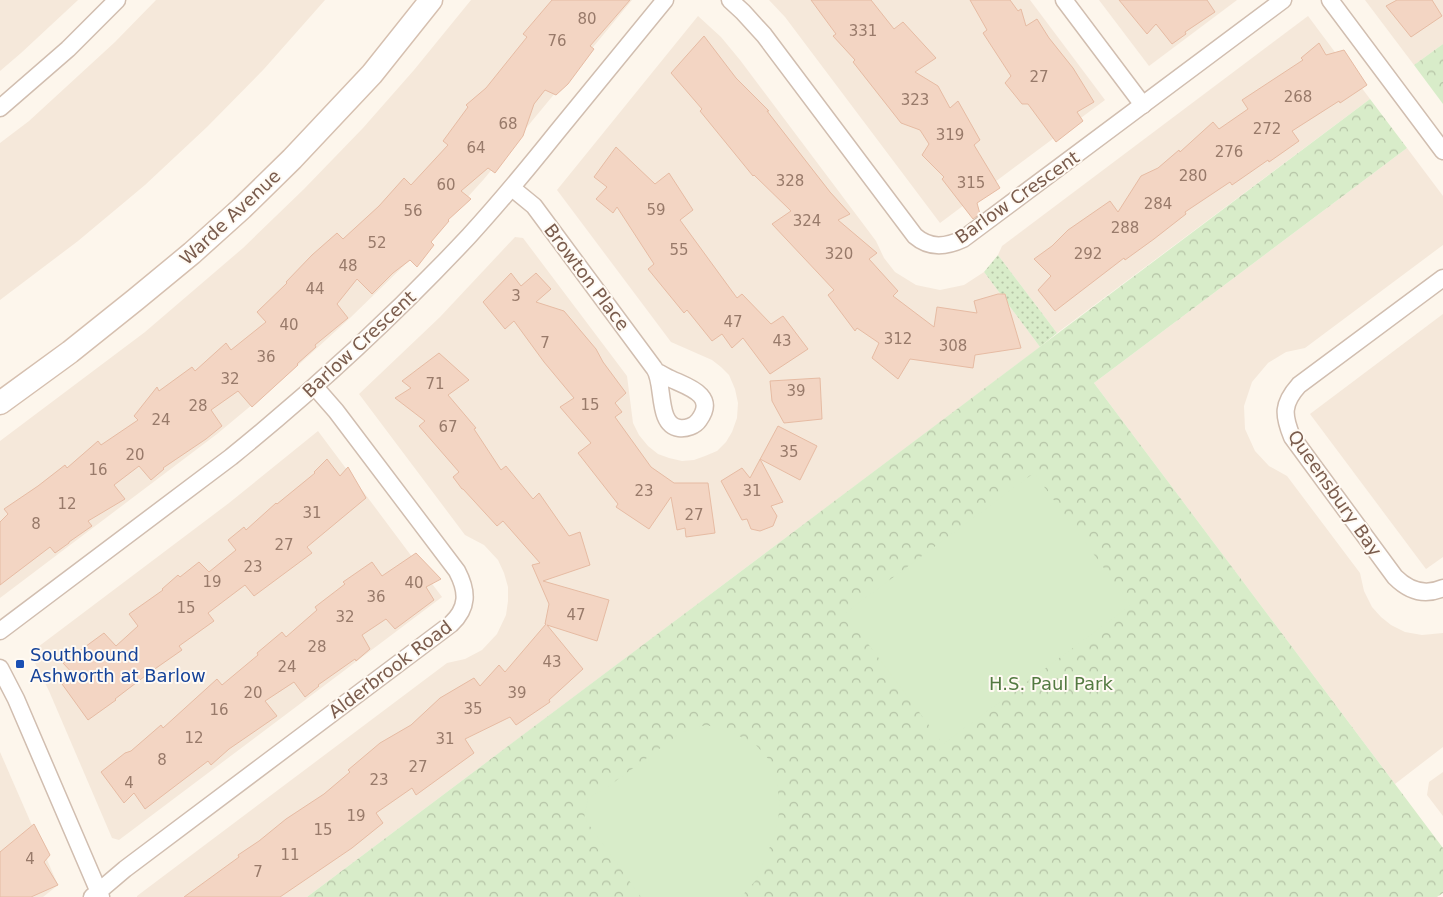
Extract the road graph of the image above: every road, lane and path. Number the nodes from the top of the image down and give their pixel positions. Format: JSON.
{"nodes":[{"id":1,"x":117,"y":0,"type":"edge"},
{"id":2,"x":431,"y":0,"type":"edge"},
{"id":3,"x":665,"y":0,"type":"edge"},
{"id":4,"x":730,"y":0,"type":"edge"},
{"id":5,"x":1064,"y":0,"type":"edge"},
{"id":6,"x":1283,"y":0,"type":"edge"},
{"id":7,"x":1330,"y":0,"type":"edge"},
{"id":8,"x":1143,"y":105,"type":"junction"},
{"id":9,"x":0,"y":108,"type":"edge"},
{"id":10,"x":1443,"y":151,"type":"edge"},
{"id":11,"x":512,"y":188,"type":"junction"},
{"id":12,"x":1443,"y":278,"type":"edge"},
{"id":13,"x":657,"y":372,"type":"dead end"},
{"id":14,"x":315,"y":387,"type":"junction"},
{"id":15,"x":0,"y":403,"type":"edge"},
{"id":16,"x":1443,"y":588,"type":"edge"},
{"id":17,"x":0,"y":631,"type":"edge"},
{"id":18,"x":0,"y":668,"type":"edge"},
{"id":19,"x":97,"y":895,"type":"edge"}],
"edges":[{"from":1,"to":9,"type":"street"},
{"from":2,"to":15,"type":"main road","name":"Warde Avenue"},
{"from":3,"to":11,"type":"street","name":"Barlow Crescent"},
{"from":4,"to":8,"type":"street","name":"Barlow Crescent"},
{"from":5,"to":8,"type":"street"},
{"from":6,"to":8,"type":"street","name":"Barlow Crescent"},
{"from":7,"to":10,"type":"street"},
{"from":11,"to":13,"type":"street","name":"Browton Place"},
{"from":11,"to":14,"type":"street","name":"Barlow Crescent"},
{"from":12,"to":16,"type":"street","name":"Queensbury Bay"},
{"from":14,"to":17,"type":"street","name":"Barlow Crescent"},
{"from":14,"to":19,"type":"street","name":"Alderbrook Road"},
{"from":18,"to":19,"type":"street"}]}
